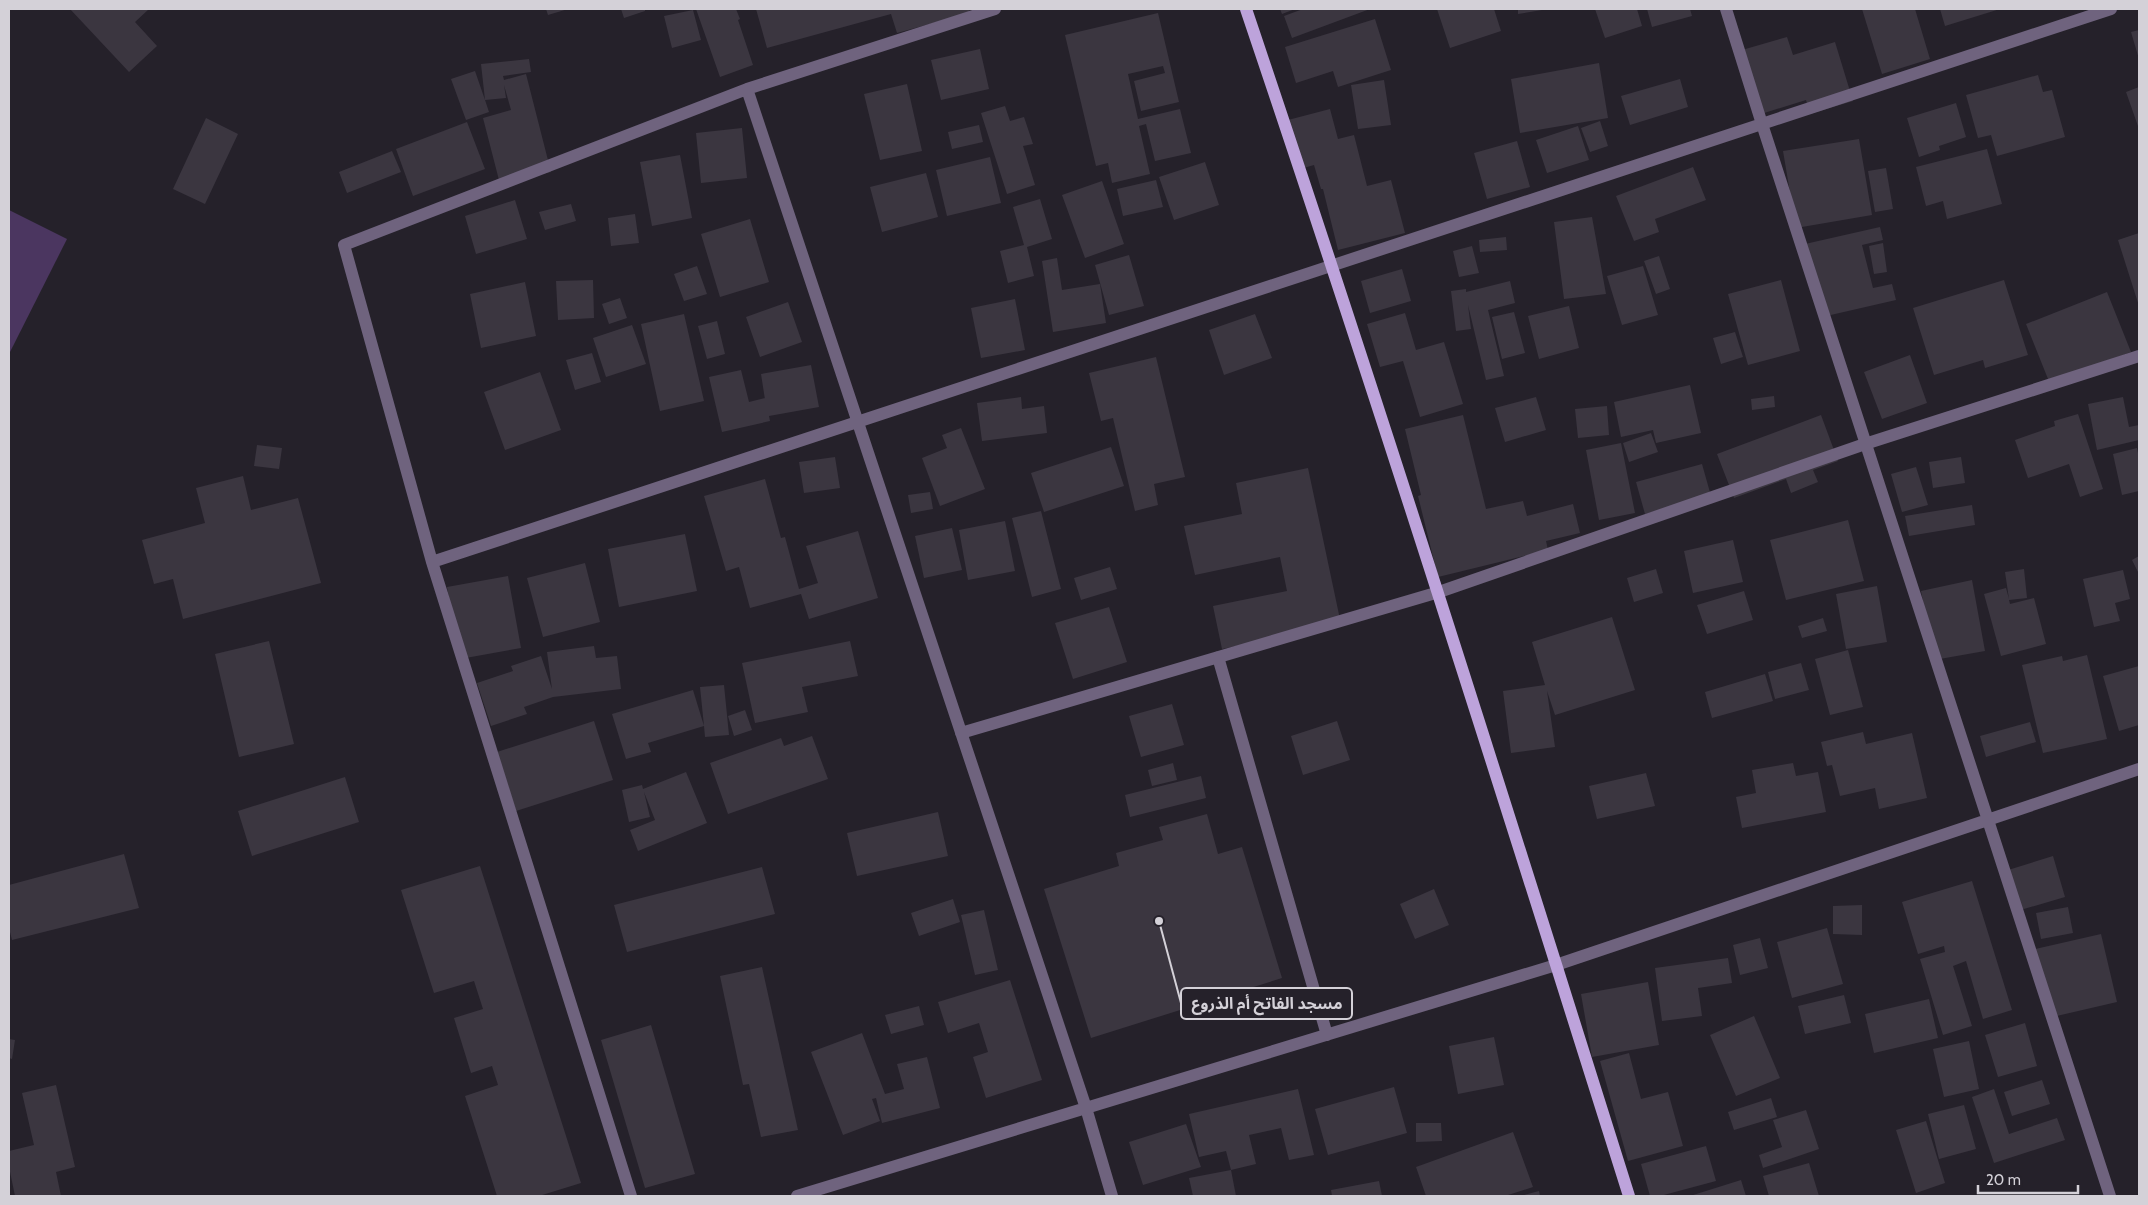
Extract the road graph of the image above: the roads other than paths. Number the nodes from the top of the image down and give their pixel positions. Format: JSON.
{"nodes":[{"id":1,"x":995,"y":9,"type":"edge"},
{"id":2,"x":1246,"y":9,"type":"edge"},
{"id":3,"x":1726,"y":9,"type":"edge"},
{"id":4,"x":2111,"y":9,"type":"edge"},
{"id":5,"x":747,"y":89,"type":"junction"},
{"id":6,"x":1762,"y":124,"type":"junction"},
{"id":7,"x":1333,"y":265,"type":"junction"},
{"id":8,"x":2139,"y":356,"type":"edge"},
{"id":9,"x":857,"y":422,"type":"junction"},
{"id":10,"x":1865,"y":444,"type":"junction"},
{"id":11,"x":432,"y":562,"type":"junction"},
{"id":12,"x":1439,"y":592,"type":"junction"},
{"id":13,"x":1218,"y":657,"type":"junction"},
{"id":14,"x":961,"y":734,"type":"junction"},
{"id":15,"x":2139,"y":769,"type":"edge"},
{"id":16,"x":1987,"y":820,"type":"junction"},
{"id":17,"x":1556,"y":965,"type":"junction"},
{"id":18,"x":1327,"y":1035,"type":"junction"},
{"id":19,"x":1086,"y":1108,"type":"junction"},
{"id":20,"x":631,"y":1196,"type":"edge"},
{"id":21,"x":797,"y":1196,"type":"edge"},
{"id":22,"x":1112,"y":1196,"type":"edge"},
{"id":23,"x":1629,"y":1196,"type":"edge"},
{"id":24,"x":2110,"y":1196,"type":"edge"}],
"edges":[{"from":1,"to":5,"type":"street"},
{"from":2,"to":7,"type":"main road"},
{"from":3,"to":6,"type":"street"},
{"from":4,"to":6,"type":"street"},
{"from":5,"to":9,"type":"street"},
{"from":5,"to":11,"type":"street"},
{"from":6,"to":7,"type":"street"},
{"from":6,"to":10,"type":"street"},
{"from":7,"to":9,"type":"street"},
{"from":7,"to":12,"type":"main road"},
{"from":8,"to":10,"type":"street"},
{"from":9,"to":11,"type":"street"},
{"from":9,"to":14,"type":"street"},
{"from":10,"to":12,"type":"street"},
{"from":10,"to":16,"type":"street"},
{"from":11,"to":20,"type":"street"},
{"from":12,"to":13,"type":"street"},
{"from":12,"to":17,"type":"main road"},
{"from":13,"to":14,"type":"street"},
{"from":13,"to":18,"type":"street"},
{"from":14,"to":19,"type":"street"},
{"from":15,"to":16,"type":"street"},
{"from":16,"to":17,"type":"street"},
{"from":16,"to":24,"type":"street"},
{"from":17,"to":18,"type":"street"},
{"from":17,"to":23,"type":"main road"},
{"from":18,"to":19,"type":"street"},
{"from":19,"to":21,"type":"street"},
{"from":19,"to":22,"type":"street"}]}
